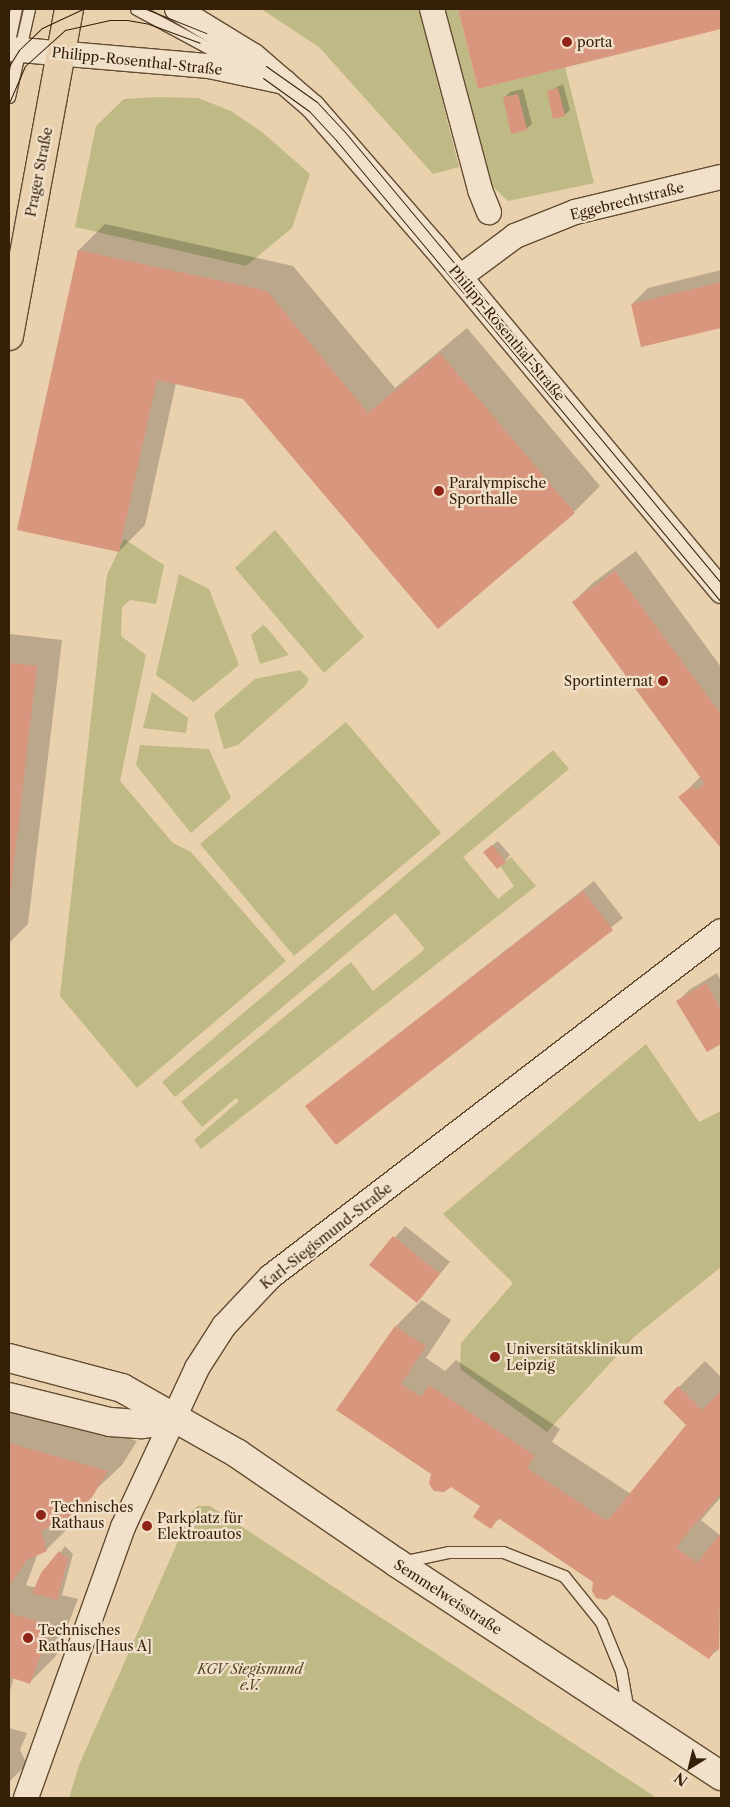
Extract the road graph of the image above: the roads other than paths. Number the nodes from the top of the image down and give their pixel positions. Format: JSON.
{"nodes":[{"id":1,"x":16,"y":9,"type":"edge"},
{"id":2,"x":29,"y":9,"type":"edge"},
{"id":3,"x":69,"y":9,"type":"edge"},
{"id":4,"x":136,"y":9,"type":"edge"},
{"id":5,"x":163,"y":9,"type":"edge"},
{"id":6,"x":177,"y":9,"type":"edge"},
{"id":7,"x":432,"y":9,"type":"edge"},
{"id":8,"x":12,"y":47,"type":"edge"},
{"id":9,"x":61,"y":54,"type":"junction"},
{"id":10,"x":271,"y":75,"type":"junction"},
{"id":11,"x":9,"y":97,"type":"edge"},
{"id":12,"x":720,"y":182,"type":"edge"},
{"id":13,"x":489,"y":212,"type":"dead end"},
{"id":14,"x":460,"y":277,"type":"junction"},
{"id":15,"x":9,"y":336,"type":"edge"},
{"id":16,"x":721,"y":591,"type":"edge"},
{"id":17,"x":721,"y":931,"type":"edge"},
{"id":18,"x":14,"y":1355,"type":"edge"},
{"id":19,"x":9,"y":1397,"type":"edge"},
{"id":20,"x":174,"y":1420,"type":"junction"},
{"id":21,"x":397,"y":1563,"type":"junction"},
{"id":22,"x":629,"y":1716,"type":"junction"},
{"id":23,"x":721,"y":1776,"type":"edge"},
{"id":24,"x":26,"y":1798,"type":"edge"}],
"edges":[{"from":1,"to":8,"type":"lane"},
{"from":2,"to":8,"type":"lane"},
{"from":3,"to":9,"type":"main road","name":"Prager Straße"},
{"from":4,"to":10,"type":"lane"},
{"from":5,"to":10,"type":"lane"},
{"from":6,"to":10,"type":"street","name":"Philipp-Rosenthal-Straße"},
{"from":7,"to":13,"type":"street"},
{"from":8,"to":9,"type":"street","name":"Philipp-Rosenthal-Straße"},
{"from":8,"to":11,"type":"lane"},
{"from":9,"to":10,"type":"street","name":"Philipp-Rosenthal-Straße"},
{"from":9,"to":15,"type":"main road","name":"Prager Straße"},
{"from":10,"to":14,"type":"street","name":"Philipp-Rosenthal-Straße"},
{"from":12,"to":14,"type":"street","name":"Eggebrechtstraße"},
{"from":14,"to":16,"type":"street","name":"Philipp-Rosenthal-Straße"},
{"from":17,"to":20,"type":"street","name":"Karl-Siegismund-Straße"},
{"from":18,"to":20,"type":"main road","name":"Semmelweisstraße"},
{"from":19,"to":20,"type":"main road"},
{"from":20,"to":21,"type":"main road","name":"Semmelweisstraße"},
{"from":20,"to":24,"type":"street","name":"Karl-Siegismund-Straße"},
{"from":21,"to":22,"type":"main road","name":"Semmelweisstraße"},
{"from":21,"to":22,"type":"lane"},
{"from":22,"to":23,"type":"main road","name":"Semmelweisstraße"}]}
